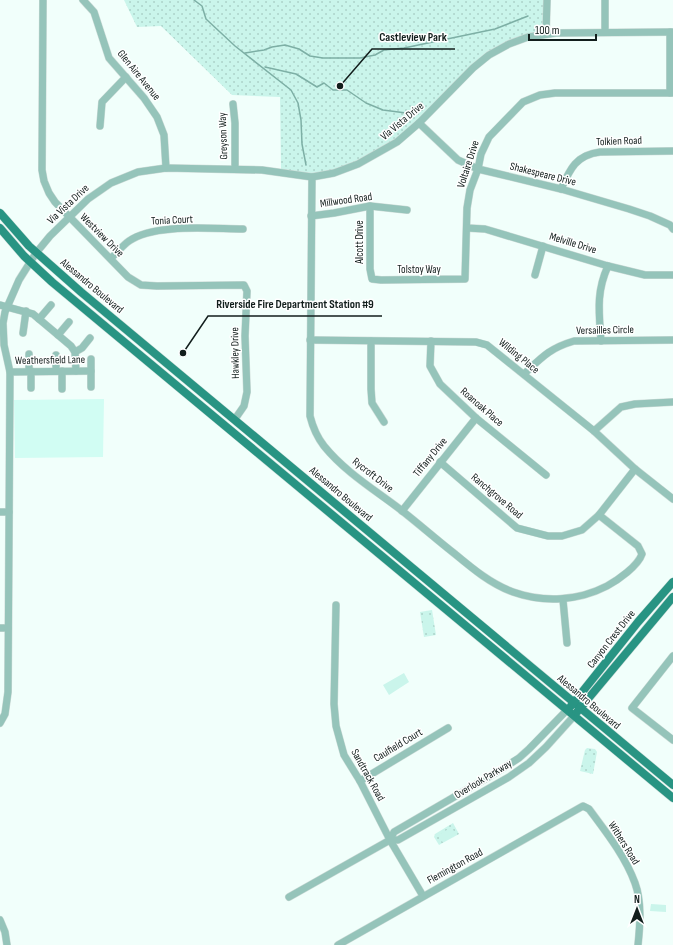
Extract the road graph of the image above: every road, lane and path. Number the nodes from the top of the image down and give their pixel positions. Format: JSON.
{"nodes":[{"id":1,"x":43,"y":0,"type":"edge"},
{"id":2,"x":83,"y":0,"type":"edge"},
{"id":3,"x":546,"y":0,"type":"edge"},
{"id":4,"x":605,"y":0,"type":"edge"},
{"id":5,"x":605,"y":32,"type":"junction"},
{"id":6,"x":672,"y":32,"type":"edge"},
{"id":7,"x":546,"y":34,"type":"junction"},
{"id":8,"x":126,"y":78,"type":"junction"},
{"id":9,"x":672,"y":93,"type":"edge"},
{"id":10,"x":233,"y":104,"type":"dead end"},
{"id":11,"x":419,"y":123,"type":"junction"},
{"id":12,"x":100,"y":126,"type":"dead end"},
{"id":13,"x":673,"y":150,"type":"edge"},
{"id":14,"x":166,"y":168,"type":"junction"},
{"id":15,"x":235,"y":168,"type":"junction"},
{"id":16,"x":478,"y":169,"type":"junction"},
{"id":17,"x":312,"y":177,"type":"junction"},
{"id":18,"x":561,"y":189,"type":"junction"},
{"id":19,"x":370,"y":206,"type":"junction"},
{"id":20,"x":407,"y":210,"type":"dead end"},
{"id":21,"x":0,"y":213,"type":"edge"},
{"id":22,"x":311,"y":216,"type":"junction"},
{"id":23,"x":69,"y":217,"type":"junction"},
{"id":24,"x":672,"y":225,"type":"edge"},
{"id":25,"x":0,"y":228,"type":"edge"},
{"id":26,"x":467,"y":228,"type":"junction"},
{"id":27,"x":243,"y":229,"type":"dead end"},
{"id":28,"x":543,"y":246,"type":"junction"},
{"id":29,"x":36,"y":253,"type":"junction"},
{"id":30,"x":111,"y":258,"type":"junction"},
{"id":31,"x":30,"y":262,"type":"junction"},
{"id":32,"x":608,"y":266,"type":"junction"},
{"id":33,"x":535,"y":275,"type":"dead end"},
{"id":34,"x":673,"y":275,"type":"edge"},
{"id":35,"x":372,"y":278,"type":"joint"},
{"id":36,"x":465,"y":279,"type":"joint"},
{"id":37,"x":244,"y":285,"type":"joint"},
{"id":38,"x":51,"y":305,"type":"dead end"},
{"id":39,"x":4,"y":306,"type":"edge"},
{"id":40,"x":26,"y":311,"type":"junction"},
{"id":41,"x":39,"y":319,"type":"junction"},
{"id":42,"x":69,"y":322,"type":"dead end"},
{"id":43,"x":23,"y":333,"type":"dead end"},
{"id":44,"x":58,"y":335,"type":"junction"},
{"id":45,"x":90,"y":338,"type":"dead end"},
{"id":46,"x":310,"y":340,"type":"junction"},
{"id":47,"x":673,"y":340,"type":"edge"},
{"id":48,"x":371,"y":341,"type":"junction"},
{"id":49,"x":431,"y":341,"type":"junction"},
{"id":50,"x":601,"y":341,"type":"junction"},
{"id":51,"x":2,"y":346,"type":"edge"},
{"id":52,"x":75,"y":352,"type":"junction"},
{"id":53,"x":29,"y":354,"type":"dead end"},
{"id":54,"x":56,"y":355,"type":"dead end"},
{"id":55,"x":91,"y":359,"type":"dead end"},
{"id":56,"x":59,"y":371,"type":"junction"},
{"id":57,"x":76,"y":371,"type":"junction"},
{"id":58,"x":91,"y":371,"type":"junction"},
{"id":59,"x":10,"y":372,"type":"junction"},
{"id":60,"x":30,"y":372,"type":"junction"},
{"id":61,"x":524,"y":374,"type":"junction"},
{"id":62,"x":91,"y":387,"type":"dead end"},
{"id":63,"x":31,"y":388,"type":"dead end"},
{"id":64,"x":62,"y":389,"type":"dead end"},
{"id":65,"x":673,"y":402,"type":"edge"},
{"id":66,"x":476,"y":418,"type":"junction"},
{"id":67,"x":235,"y":419,"type":"junction"},
{"id":68,"x":384,"y":422,"type":"dead end"},
{"id":69,"x":594,"y":431,"type":"junction"},
{"id":70,"x":440,"y":462,"type":"junction"},
{"id":71,"x":635,"y":469,"type":"junction"},
{"id":72,"x":546,"y":475,"type":"dead end"},
{"id":73,"x":673,"y":499,"type":"edge"},
{"id":74,"x":402,"y":511,"type":"junction"},
{"id":75,"x":0,"y":512,"type":"edge"},
{"id":76,"x":9,"y":512,"type":"junction"},
{"id":77,"x":599,"y":515,"type":"junction"},
{"id":78,"x":673,"y":582,"type":"edge"},
{"id":79,"x":673,"y":597,"type":"edge"},
{"id":80,"x":563,"y":600,"type":"junction"},
{"id":81,"x":336,"y":605,"type":"dead end"},
{"id":82,"x":0,"y":628,"type":"edge"},
{"id":83,"x":8,"y":628,"type":"junction"},
{"id":84,"x":567,"y":643,"type":"dead end"},
{"id":85,"x":673,"y":656,"type":"edge"},
{"id":86,"x":670,"y":664,"type":"edge"},
{"id":87,"x":576,"y":706,"type":"junction"},
{"id":88,"x":570,"y":713,"type":"junction"},
{"id":89,"x":0,"y":723,"type":"edge"},
{"id":90,"x":448,"y":728,"type":"dead end"},
{"id":91,"x":673,"y":740,"type":"edge"},
{"id":92,"x":360,"y":781,"type":"junction"},
{"id":93,"x":673,"y":785,"type":"edge"},
{"id":94,"x":673,"y":798,"type":"edge"},
{"id":95,"x":583,"y":806,"type":"joint"},
{"id":96,"x":390,"y":840,"type":"junction"},
{"id":97,"x":423,"y":896,"type":"junction"},
{"id":98,"x":289,"y":897,"type":"dead end"},
{"id":99,"x":0,"y":920,"type":"edge"},
{"id":100,"x":7,"y":945,"type":"edge"},
{"id":101,"x":338,"y":945,"type":"edge"},
{"id":102,"x":638,"y":945,"type":"edge"}],
"edges":[{"from":1,"to":23,"type":"street","name":"Westview Drive"},
{"from":2,"to":8,"type":"street","name":"Glen Aire Avenue"},
{"from":3,"to":7,"type":"street"},
{"from":4,"to":5,"type":"street"},
{"from":5,"to":6,"type":"street","name":"Via Vista Drive"},
{"from":5,"to":7,"type":"street","name":"Via Vista Drive"},
{"from":6,"to":9,"type":"street"},
{"from":7,"to":11,"type":"street","name":"Via Vista Drive"},
{"from":8,"to":12,"type":"street"},
{"from":8,"to":14,"type":"street","name":"Glen Aire Avenue"},
{"from":9,"to":16,"type":"street","name":"Voltaire Drive"},
{"from":10,"to":15,"type":"street","name":"Greyson Way"},
{"from":11,"to":16,"type":"street","name":"Shakespeare Drive"},
{"from":11,"to":17,"type":"street","name":"Via Vista Drive"},
{"from":13,"to":18,"type":"street","name":"Tolkien Road"},
{"from":14,"to":15,"type":"street","name":"Via Vista Drive"},
{"from":14,"to":23,"type":"street","name":"Via Vista Drive"},
{"from":15,"to":17,"type":"street","name":"Via Vista Drive"},
{"from":16,"to":18,"type":"street","name":"Shakespeare Drive"},
{"from":16,"to":26,"type":"street","name":"Voltaire Drive"},
{"from":17,"to":22,"type":"street","name":"Rycroft Drive"},
{"from":18,"to":24,"type":"street","name":"Shakespeare Drive"},
{"from":19,"to":20,"type":"street","name":"Millwood Road"},
{"from":19,"to":22,"type":"street","name":"Millwood Road"},
{"from":19,"to":35,"type":"street","name":"Alcott Drive"},
{"from":21,"to":29,"type":"main road","name":"Alessandro Boulevard"},
{"from":22,"to":46,"type":"street","name":"Rycroft Drive"},
{"from":23,"to":29,"type":"street","name":"Via Vista Drive"},
{"from":23,"to":30,"type":"street","name":"Westview Drive"},
{"from":25,"to":31,"type":"main road","name":"Alessandro Boulevard"},
{"from":26,"to":28,"type":"street","name":"Melville Drive"},
{"from":26,"to":36,"type":"street","name":"Voltaire Drive"},
{"from":27,"to":30,"type":"street","name":"Tonia Court"},
{"from":28,"to":32,"type":"street","name":"Melville Drive"},
{"from":28,"to":33,"type":"street"},
{"from":29,"to":31,"type":"street","name":"Via Vista Drive"},
{"from":29,"to":67,"type":"main road","name":"Alessandro Boulevard"},
{"from":30,"to":37,"type":"street","name":"Westview Drive"},
{"from":31,"to":39,"type":"street","name":"Via Vista Drive"},
{"from":31,"to":88,"type":"main road","name":"Alessandro Boulevard"},
{"from":32,"to":34,"type":"street","name":"Melville Drive"},
{"from":32,"to":50,"type":"street"},
{"from":35,"to":36,"type":"street","name":"Tolstoy Way"},
{"from":37,"to":67,"type":"street","name":"Hawkley Drive"},
{"from":38,"to":41,"type":"street"},
{"from":39,"to":40,"type":"street"},
{"from":39,"to":51,"type":"street","name":"Via Vista Drive"},
{"from":40,"to":41,"type":"street"},
{"from":40,"to":43,"type":"street"},
{"from":41,"to":44,"type":"street"},
{"from":42,"to":44,"type":"street"},
{"from":44,"to":52,"type":"street"},
{"from":45,"to":52,"type":"street"},
{"from":46,"to":48,"type":"street","name":"Wilding Place"},
{"from":46,"to":74,"type":"street","name":"Rycroft Drive"},
{"from":47,"to":50,"type":"street","name":"Versailles Circle"},
{"from":48,"to":49,"type":"street","name":"Wilding Place"},
{"from":48,"to":68,"type":"street"},
{"from":49,"to":61,"type":"street","name":"Wilding Place"},
{"from":49,"to":66,"type":"street","name":"Roanoak Place"},
{"from":50,"to":61,"type":"street","name":"Versailles Circle"},
{"from":51,"to":59,"type":"street","name":"Via Vista Drive"},
{"from":52,"to":57,"type":"street"},
{"from":53,"to":60,"type":"street"},
{"from":54,"to":56,"type":"street"},
{"from":55,"to":58,"type":"street"},
{"from":56,"to":57,"type":"street","name":"Weathersfield Lane"},
{"from":56,"to":60,"type":"street","name":"Weathersfield Lane"},
{"from":56,"to":64,"type":"street"},
{"from":57,"to":58,"type":"street","name":"Weathersfield Lane"},
{"from":58,"to":62,"type":"street"},
{"from":59,"to":60,"type":"street","name":"Weathersfield Lane"},
{"from":59,"to":76,"type":"street","name":"Via Vista Drive"},
{"from":60,"to":63,"type":"street"},
{"from":61,"to":69,"type":"street","name":"Wilding Place"},
{"from":65,"to":69,"type":"street"},
{"from":66,"to":70,"type":"street","name":"Tiffany Drive"},
{"from":66,"to":72,"type":"street","name":"Roanoak Place"},
{"from":67,"to":87,"type":"main road","name":"Alessandro Boulevard"},
{"from":69,"to":71,"type":"street","name":"Wilding Place"},
{"from":70,"to":74,"type":"street","name":"Tiffany Drive"},
{"from":70,"to":77,"type":"street","name":"Ranchgrove Road"},
{"from":71,"to":73,"type":"street","name":"Wilding Place"},
{"from":71,"to":77,"type":"street","name":"Ranchgrove Road"},
{"from":74,"to":80,"type":"street","name":"Rycroft Drive"},
{"from":75,"to":76,"type":"street"},
{"from":76,"to":83,"type":"street","name":"Via Vista Drive"},
{"from":77,"to":80,"type":"street","name":"Rycroft Drive"},
{"from":78,"to":87,"type":"main road","name":"Canyon Crest Drive"},
{"from":79,"to":87,"type":"main road","name":"Canyon Crest Drive"},
{"from":80,"to":84,"type":"street"},
{"from":81,"to":92,"type":"street","name":"Sandtrack Road"},
{"from":82,"to":83,"type":"street"},
{"from":83,"to":89,"type":"street","name":"Via Vista Drive"},
{"from":85,"to":86,"type":"street"},
{"from":86,"to":91,"type":"street"},
{"from":87,"to":88,"type":"main road","name":"Canyon Crest Drive"},
{"from":87,"to":93,"type":"main road","name":"Alessandro Boulevard"},
{"from":88,"to":94,"type":"main road","name":"Alessandro Boulevard"},
{"from":88,"to":96,"type":"street","name":"Overlook Parkway"},
{"from":88,"to":96,"type":"street","name":"Overlook Parkway"},
{"from":90,"to":92,"type":"street","name":"Caulfield Court"},
{"from":92,"to":96,"type":"street","name":"Sandtrack Road"},
{"from":95,"to":97,"type":"street","name":"Flemington Road"},
{"from":95,"to":102,"type":"street","name":"Withers Road"},
{"from":96,"to":97,"type":"street","name":"Sandtrack Road"},
{"from":96,"to":98,"type":"street","name":"Overlook Parkway"},
{"from":97,"to":101,"type":"street","name":"Flemington Road"},
{"from":99,"to":100,"type":"street"}]}
